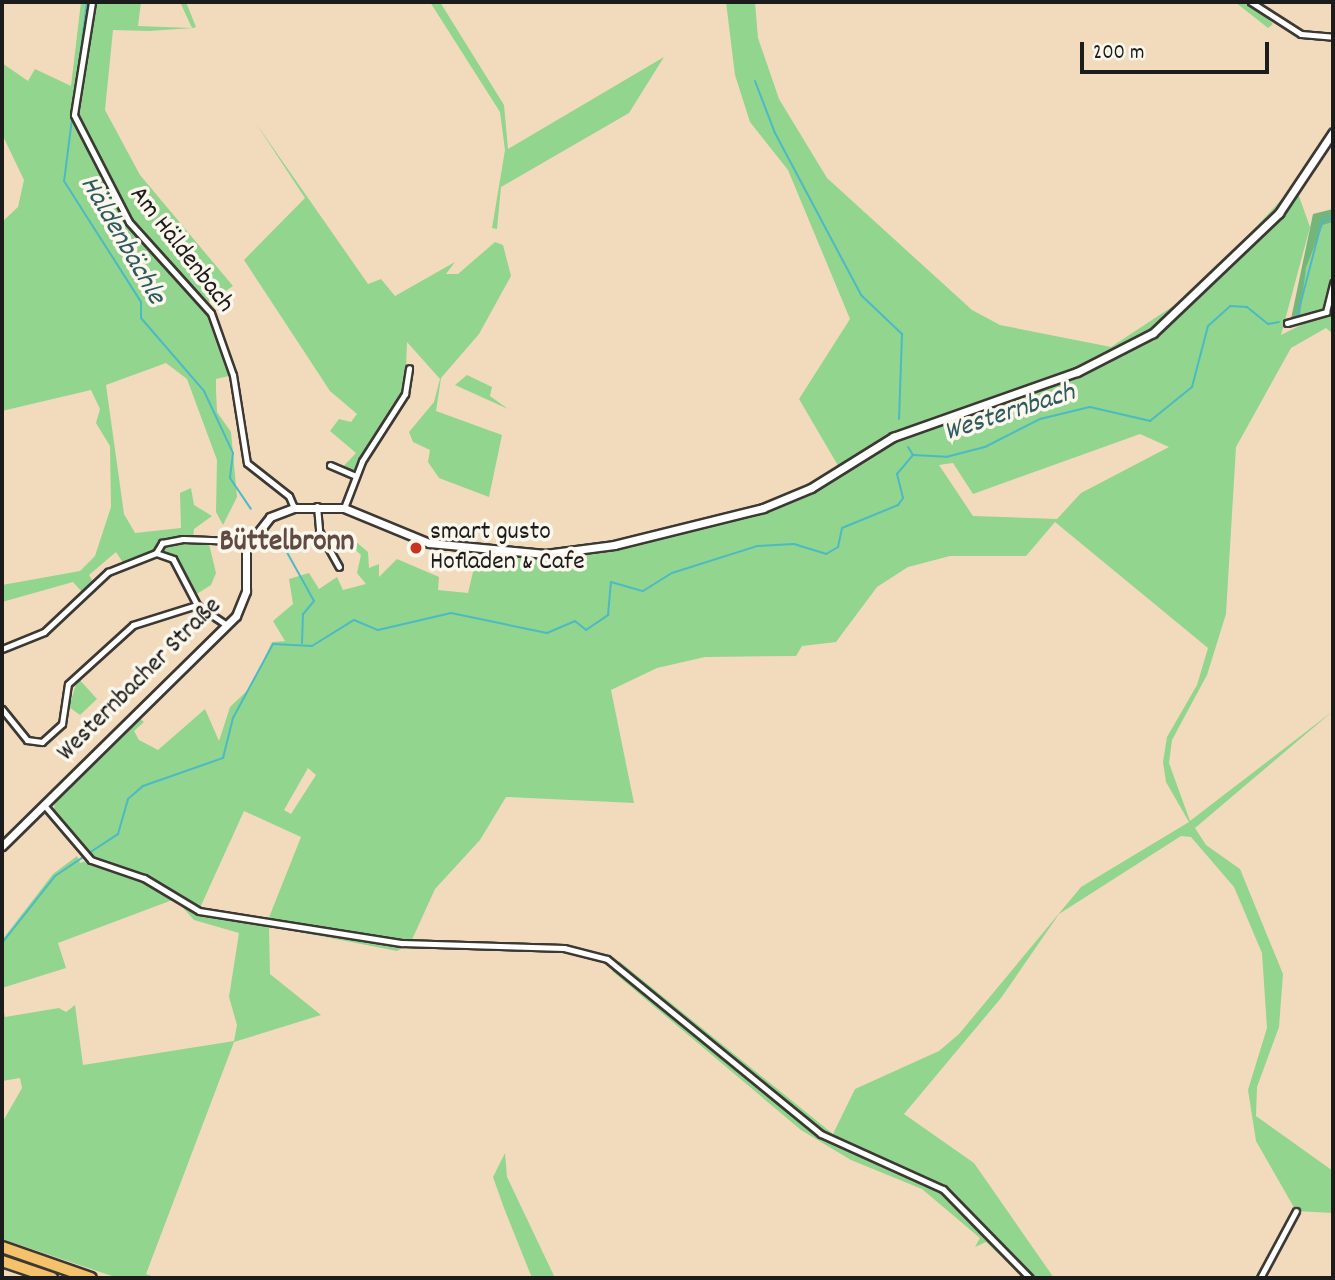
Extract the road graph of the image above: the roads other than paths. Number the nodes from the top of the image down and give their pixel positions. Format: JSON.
{"nodes":[{"id":1,"x":92,"y":2,"type":"edge"},
{"id":2,"x":1251,"y":2,"type":"edge"},
{"id":3,"x":1333,"y":37,"type":"edge"},
{"id":4,"x":1333,"y":132,"type":"edge"},
{"id":5,"x":1333,"y":283,"type":"edge"},
{"id":6,"x":1287,"y":323,"type":"dead end"},
{"id":7,"x":409,"y":368,"type":"dead end"},
{"id":8,"x":330,"y":465,"type":"dead end"},
{"id":9,"x":356,"y":476,"type":"junction"},
{"id":10,"x":317,"y":506,"type":"junction"},
{"id":11,"x":294,"y":508,"type":"junction"},
{"id":12,"x":344,"y":508,"type":"junction"},
{"id":13,"x":246,"y":548,"type":"junction"},
{"id":14,"x":156,"y":553,"type":"junction"},
{"id":15,"x":339,"y":567,"type":"dead end"},
{"id":16,"x":197,"y":605,"type":"junction"},
{"id":17,"x":227,"y":625,"type":"junction"},
{"id":18,"x":2,"y":649,"type":"edge"},
{"id":19,"x":2,"y":709,"type":"edge"},
{"id":20,"x":44,"y":805,"type":"junction"},
{"id":21,"x":2,"y":845,"type":"edge"},
{"id":22,"x":1296,"y":1211,"type":"dead end"},
{"id":23,"x":2,"y":1247,"type":"edge"},
{"id":24,"x":2,"y":1261,"type":"edge"},
{"id":25,"x":52,"y":1278,"type":"edge"},
{"id":26,"x":91,"y":1278,"type":"edge"},
{"id":27,"x":1030,"y":1278,"type":"edge"},
{"id":28,"x":1260,"y":1278,"type":"edge"}],
"edges":[{"from":1,"to":11,"type":"street","name":"Am Häldenbach"},
{"from":2,"to":3,"type":"street"},
{"from":4,"to":12,"type":"street"},
{"from":5,"to":6,"type":"street"},
{"from":7,"to":9,"type":"street"},
{"from":8,"to":9,"type":"street"},
{"from":9,"to":12,"type":"street"},
{"from":10,"to":11,"type":"street"},
{"from":10,"to":12,"type":"street"},
{"from":10,"to":15,"type":"street"},
{"from":11,"to":13,"type":"street"},
{"from":13,"to":14,"type":"street"},
{"from":13,"to":17,"type":"street","name":"Westernbacher Straße"},
{"from":14,"to":16,"type":"street"},
{"from":14,"to":18,"type":"street"},
{"from":16,"to":17,"type":"street"},
{"from":16,"to":19,"type":"street"},
{"from":17,"to":20,"type":"street","name":"Westernbacher Straße"},
{"from":20,"to":21,"type":"street","name":"Westernbacher Straße"},
{"from":20,"to":27,"type":"street"},
{"from":22,"to":28,"type":"street"},
{"from":23,"to":26,"type":"highway"},
{"from":24,"to":25,"type":"highway"}]}
